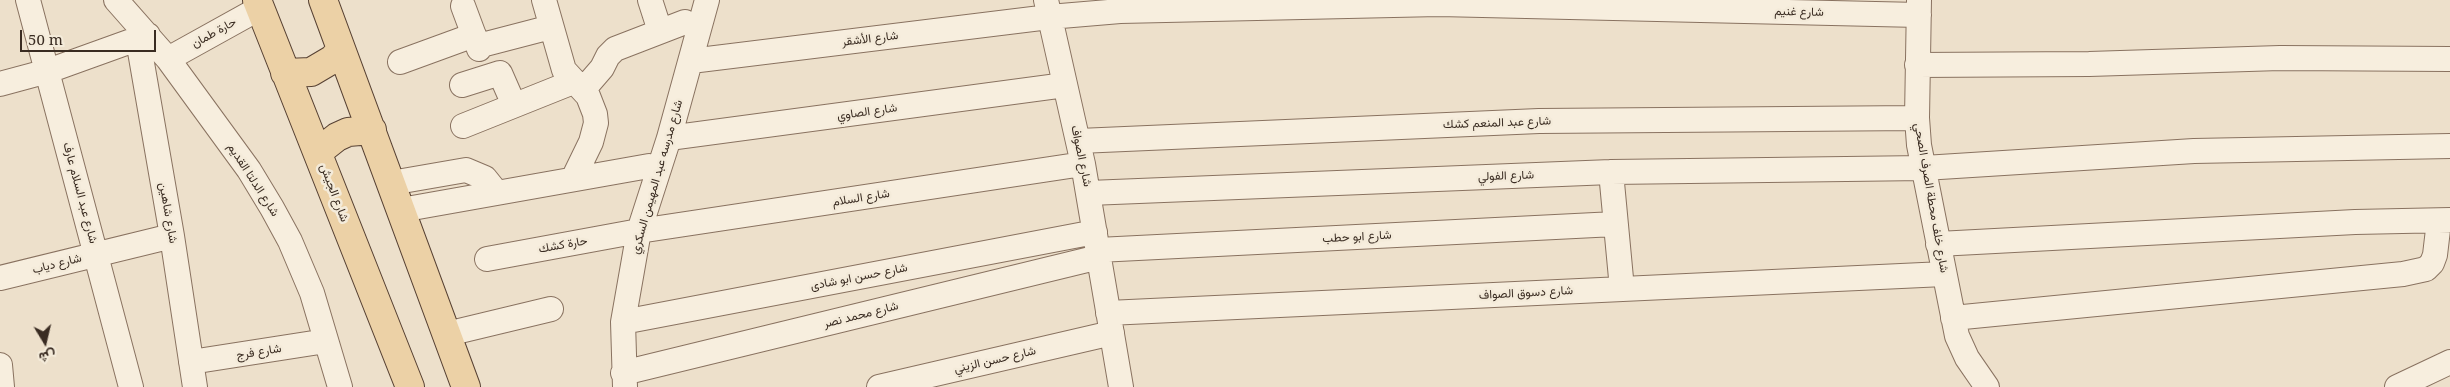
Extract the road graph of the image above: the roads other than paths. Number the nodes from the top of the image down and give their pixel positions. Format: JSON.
{"nodes":[{"id":1,"x":28,"y":0,"type":"edge"},
{"id":2,"x":116,"y":0,"type":"edge"},
{"id":3,"x":323,"y":0,"type":"edge"},
{"id":4,"x":544,"y":0,"type":"edge"},
{"id":5,"x":650,"y":0,"type":"edge"},
{"id":6,"x":707,"y":0,"type":"edge"},
{"id":7,"x":258,"y":4,"type":"edge"},
{"id":8,"x":464,"y":6,"type":"dead end"},
{"id":9,"x":1048,"y":8,"type":"edge"},
{"id":10,"x":1919,"y":8,"type":"edge"},
{"id":11,"x":685,"y":22,"type":"dead end"},
{"id":12,"x":551,"y":27,"type":"junction"},
{"id":13,"x":660,"y":31,"type":"junction"},
{"id":14,"x":143,"y":37,"type":"junction"},
{"id":15,"x":476,"y":41,"type":"junction"},
{"id":16,"x":341,"y":49,"type":"junction"},
{"id":17,"x":168,"y":59,"type":"junction"},
{"id":18,"x":2450,"y":59,"type":"edge"},
{"id":19,"x":691,"y":61,"type":"junction"},
{"id":20,"x":400,"y":62,"type":"dead end"},
{"id":21,"x":1917,"y":65,"type":"junction"},
{"id":22,"x":48,"y":71,"type":"junction"},
{"id":23,"x":285,"y":73,"type":"junction"},
{"id":24,"x":489,"y":75,"type":"junction"},
{"id":25,"x":0,"y":84,"type":"edge"},
{"id":26,"x":462,"y":85,"type":"dead end"},
{"id":27,"x":1065,"y":85,"type":"junction"},
{"id":28,"x":578,"y":86,"type":"junction"},
{"id":29,"x":514,"y":105,"type":"junction"},
{"id":30,"x":1917,"y":118,"type":"junction"},
{"id":31,"x":463,"y":126,"type":"dead end"},
{"id":32,"x":372,"y":130,"type":"junction"},
{"id":33,"x":669,"y":138,"type":"junction"},
{"id":34,"x":1078,"y":141,"type":"junction"},
{"id":35,"x":2450,"y":146,"type":"edge"},
{"id":36,"x":318,"y":152,"type":"junction"},
{"id":37,"x":1084,"y":164,"type":"junction"},
{"id":38,"x":649,"y":166,"type":"dead end"},
{"id":39,"x":1924,"y":168,"type":"junction"},
{"id":40,"x":1611,"y":172,"type":"junction"},
{"id":41,"x":573,"y":179,"type":"junction"},
{"id":42,"x":391,"y":183,"type":"junction"},
{"id":43,"x":1088,"y":192,"type":"junction"},
{"id":44,"x":497,"y":193,"type":"junction"},
{"id":45,"x":401,"y":210,"type":"junction"},
{"id":46,"x":2444,"y":220,"type":"edge"},
{"id":47,"x":1616,"y":224,"type":"junction"},
{"id":48,"x":639,"y":231,"type":"junction"},
{"id":49,"x":172,"y":236,"type":"junction"},
{"id":50,"x":1938,"y":244,"type":"junction"},
{"id":51,"x":1097,"y":246,"type":"junction"},
{"id":52,"x":96,"y":254,"type":"junction"},
{"id":53,"x":487,"y":259,"type":"dead end"},
{"id":54,"x":1944,"y":274,"type":"junction"},
{"id":55,"x":0,"y":278,"type":"edge"},
{"id":56,"x":1622,"y":288,"type":"junction"},
{"id":57,"x":551,"y":309,"type":"dead end"},
{"id":58,"x":1953,"y":318,"type":"junction"},
{"id":59,"x":623,"y":322,"type":"junction"},
{"id":60,"x":1110,"y":323,"type":"junction"},
{"id":61,"x":447,"y":334,"type":"junction"},
{"id":62,"x":326,"y":341,"type":"junction"},
{"id":63,"x":192,"y":362,"type":"junction"},
{"id":64,"x":2450,"y":362,"type":"edge"},
{"id":65,"x":0,"y":365,"type":"edge"},
{"id":66,"x":624,"y":380,"type":"edge"},
{"id":67,"x":2,"y":387,"type":"edge"},
{"id":68,"x":131,"y":387,"type":"edge"},
{"id":69,"x":195,"y":387,"type":"edge"},
{"id":70,"x":340,"y":387,"type":"edge"},
{"id":71,"x":410,"y":387,"type":"edge"},
{"id":72,"x":466,"y":387,"type":"edge"},
{"id":73,"x":879,"y":387,"type":"edge"},
{"id":74,"x":1121,"y":387,"type":"edge"},
{"id":75,"x":1987,"y":387,"type":"edge"},
{"id":76,"x":2397,"y":387,"type":"edge"}],
"edges":[{"from":1,"to":22,"type":"street","name":"شارع عبد السلام عارف"},
{"from":2,"to":14,"type":"street","name":"شارع الدلتا القديم"},
{"from":3,"to":16,"type":"main road"},
{"from":4,"to":12,"type":"street"},
{"from":5,"to":13,"type":"street"},
{"from":6,"to":19,"type":"street","name":"شارع مدرسه عبد المهيمن السكري"},
{"from":7,"to":17,"type":"street","name":"حارة طمان"},
{"from":7,"to":23,"type":"main road","name":"شارع الجيش"},
{"from":8,"to":15,"type":"street"},
{"from":9,"to":10,"type":"street","name":"شارع غنيم"},
{"from":9,"to":19,"type":"street","name":"شارع الأشقر"},
{"from":9,"to":27,"type":"street","name":"شارع الصواف"},
{"from":10,"to":21,"type":"street","name":"شارع خلف محطة الصرف الصحي"},
{"from":11,"to":13,"type":"street"},
{"from":12,"to":15,"type":"street"},
{"from":12,"to":28,"type":"street"},
{"from":13,"to":28,"type":"street"},
{"from":14,"to":17,"type":"street","name":"شارع الدلتا القديم"},
{"from":14,"to":22,"type":"street"},
{"from":14,"to":49,"type":"street","name":"شارع شاهين"},
{"from":15,"to":20,"type":"street"},
{"from":15,"to":24,"type":"street"},
{"from":16,"to":23,"type":"main road"},
{"from":16,"to":32,"type":"main road"},
{"from":17,"to":62,"type":"street","name":"شارع الدلتا القديم"},
{"from":18,"to":21,"type":"street"},
{"from":19,"to":33,"type":"street","name":"شارع مدرسه عبد المهيمن السكري"},
{"from":21,"to":30,"type":"street","name":"شارع خلف محطة الصرف الصحي"},
{"from":22,"to":25,"type":"street"},
{"from":22,"to":52,"type":"street","name":"شارع عبد السلام عارف"},
{"from":23,"to":36,"type":"main road","name":"شارع الجيش"},
{"from":24,"to":26,"type":"street"},
{"from":24,"to":29,"type":"street"},
{"from":27,"to":33,"type":"street","name":"شارع الصاوي"},
{"from":27,"to":34,"type":"street","name":"شارع الصواف"},
{"from":28,"to":29,"type":"street"},
{"from":28,"to":41,"type":"street"},
{"from":29,"to":31,"type":"street"},
{"from":30,"to":34,"type":"street","name":"شارع عبد المنعم كشك"},
{"from":30,"to":39,"type":"street","name":"شارع خلف محطة الصرف الصحي"},
{"from":32,"to":36,"type":"main road"},
{"from":32,"to":42,"type":"main road"},
{"from":33,"to":48,"type":"street","name":"شارع مدرسه عبد المهيمن السكري"},
{"from":34,"to":37,"type":"street","name":"شارع الصواف"},
{"from":35,"to":39,"type":"street","name":"شارع الفولي"},
{"from":36,"to":71,"type":"main road","name":"شارع الجيش"},
{"from":37,"to":43,"type":"street","name":"شارع الصواف"},
{"from":37,"to":48,"type":"street","name":"شارع السلام"},
{"from":38,"to":41,"type":"street"},
{"from":39,"to":40,"type":"street","name":"شارع الفولي"},
{"from":39,"to":50,"type":"street","name":"شارع خلف محطة الصرف الصحي"},
{"from":40,"to":43,"type":"street","name":"شارع الفولي"},
{"from":40,"to":47,"type":"street"},
{"from":41,"to":44,"type":"street"},
{"from":42,"to":44,"type":"street"},
{"from":42,"to":45,"type":"main road"},
{"from":43,"to":51,"type":"street","name":"شارع الصواف"},
{"from":44,"to":45,"type":"street"},
{"from":45,"to":61,"type":"main road"},
{"from":46,"to":50,"type":"street"},
{"from":46,"to":58,"type":"street"},
{"from":47,"to":51,"type":"street","name":"شارع ابو حطب"},
{"from":47,"to":56,"type":"street"},
{"from":48,"to":53,"type":"street","name":"حارة كشك"},
{"from":48,"to":59,"type":"street","name":"شارع مدرسه عبد المهيمن السكري"},
{"from":49,"to":52,"type":"street","name":"شارع دياب"},
{"from":49,"to":63,"type":"street","name":"شارع شاهين"},
{"from":50,"to":54,"type":"street","name":"شارع خلف محطة الصرف الصحي"},
{"from":51,"to":59,"type":"street","name":"شارع حسن ابو شادى"},
{"from":51,"to":60,"type":"street","name":"شارع الصواف"},
{"from":51,"to":66,"type":"street","name":"شارع محمد نصر"},
{"from":52,"to":55,"type":"street","name":"شارع دياب"},
{"from":52,"to":68,"type":"street","name":"شارع عبد السلام عارف"},
{"from":54,"to":56,"type":"street","name":"شارع دسوق الصواف"},
{"from":54,"to":58,"type":"street","name":"شارع خلف محطة الصرف الصحي"},
{"from":56,"to":60,"type":"street","name":"شارع دسوق الصواف"},
{"from":57,"to":61,"type":"street"},
{"from":58,"to":75,"type":"street","name":"شارع خلف محطة الصرف الصحي"},
{"from":59,"to":66,"type":"street","name":"شارع مدرسه عبد المهيمن السكري"},
{"from":60,"to":73,"type":"street","name":"شارع حسن الزيني"},
{"from":60,"to":74,"type":"street","name":"شارع الصواف"},
{"from":61,"to":72,"type":"main road"},
{"from":62,"to":63,"type":"street","name":"شارع فرج"},
{"from":62,"to":70,"type":"street","name":"شارع الدلتا القديم"},
{"from":63,"to":69,"type":"street","name":"شارع شاهين"},
{"from":64,"to":76,"type":"street"},
{"from":65,"to":67,"type":"street"}]}
